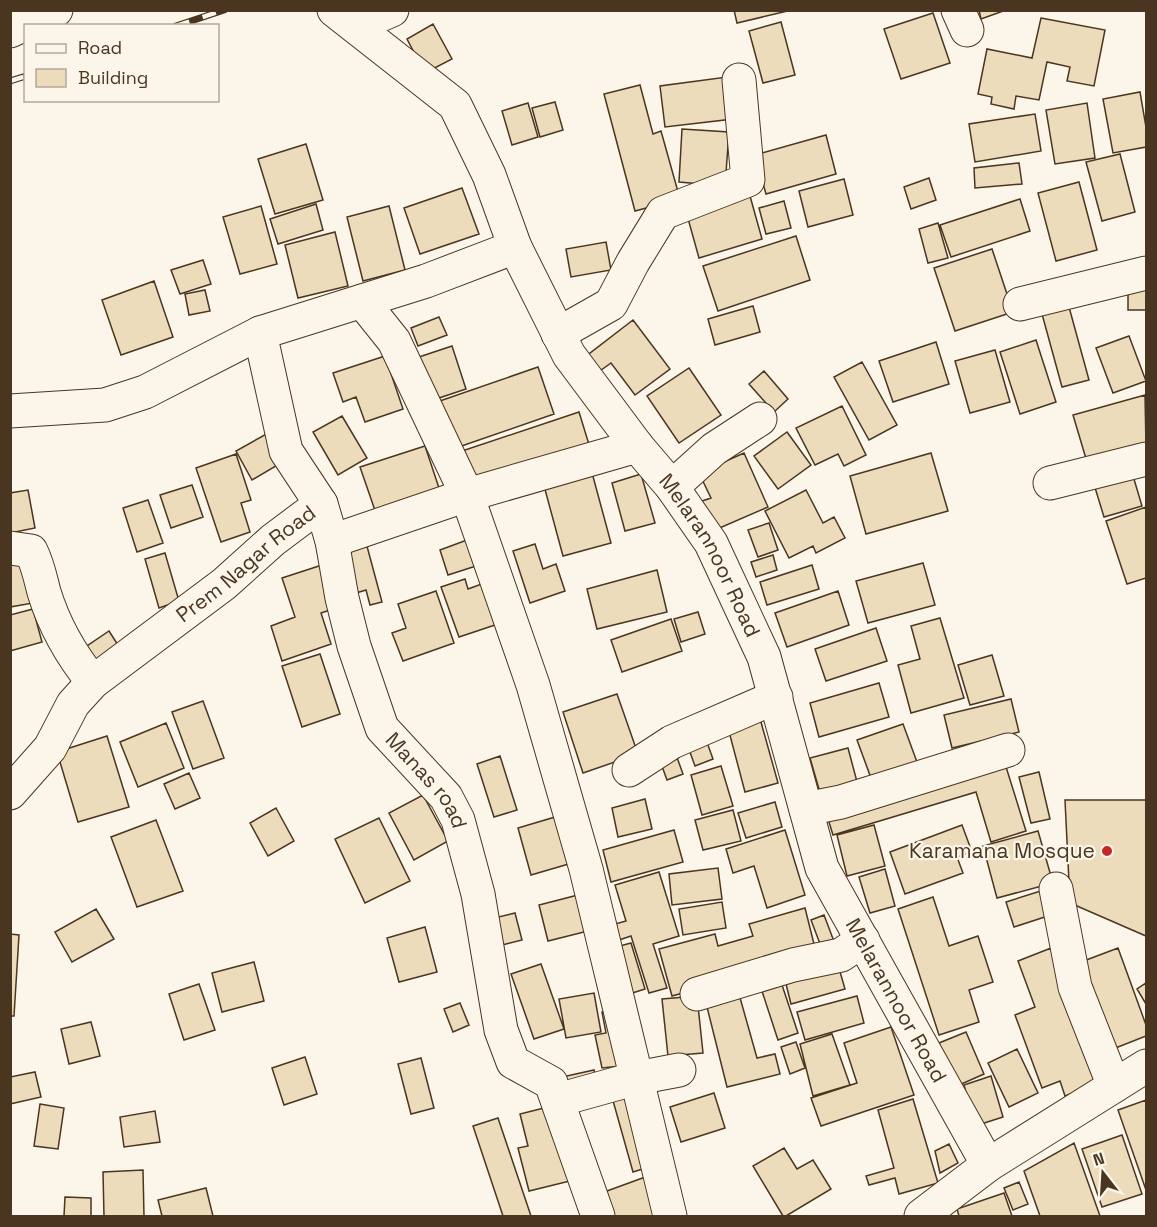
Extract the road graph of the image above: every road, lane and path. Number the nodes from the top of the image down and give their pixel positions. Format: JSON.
{"nodes":[{"id":1,"x":56,"y":10,"type":"edge"},
{"id":2,"x":392,"y":10,"type":"edge"},
{"id":3,"x":345,"y":18,"type":"edge"},
{"id":4,"x":25,"y":24,"type":"edge"},
{"id":5,"x":24,"y":25,"type":"edge"},
{"id":6,"x":10,"y":31,"type":"edge"},
{"id":7,"x":739,"y":80,"type":"dead end"},
{"id":8,"x":515,"y":247,"type":"junction"},
{"id":9,"x":1146,"y":273,"type":"edge"},
{"id":10,"x":362,"y":301,"type":"junction"},
{"id":11,"x":1020,"y":304,"type":"dead end"},
{"id":12,"x":260,"y":333,"type":"junction"},
{"id":13,"x":558,"y":334,"type":"junction"},
{"id":14,"x":10,"y":411,"type":"edge"},
{"id":15,"x":760,"y":419,"type":"dead end"},
{"id":16,"x":637,"y":446,"type":"junction"},
{"id":17,"x":1146,"y":459,"type":"edge"},
{"id":18,"x":1050,"y":483,"type":"dead end"},
{"id":19,"x":672,"y":487,"type":"junction"},
{"id":20,"x":467,"y":495,"type":"junction"},
{"id":21,"x":321,"y":504,"type":"junction"},
{"id":22,"x":332,"y":541,"type":"junction"},
{"id":23,"x":10,"y":548,"type":"edge"},
{"id":24,"x":93,"y":682,"type":"junction"},
{"id":25,"x":776,"y":697,"type":"junction"},
{"id":26,"x":1008,"y":750,"type":"dead end"},
{"id":27,"x":629,"y":770,"type":"dead end"},
{"id":28,"x":10,"y":793,"type":"edge"},
{"id":29,"x":806,"y":809,"type":"junction"},
{"id":30,"x":1056,"y":889,"type":"dead end"},
{"id":31,"x":863,"y":940,"type":"junction"},
{"id":32,"x":698,"y":993,"type":"dead end"},
{"id":33,"x":1146,"y":1066,"type":"edge"},
{"id":34,"x":679,"y":1070,"type":"dead end"},
{"id":35,"x":637,"y":1078,"type":"junction"},
{"id":36,"x":1114,"y":1086,"type":"junction"},
{"id":37,"x":558,"y":1100,"type":"junction"},
{"id":38,"x":988,"y":1165,"type":"junction"},
{"id":39,"x":598,"y":1216,"type":"edge"},
{"id":40,"x":670,"y":1216,"type":"edge"},
{"id":41,"x":921,"y":1216,"type":"edge"}],
"edges":[{"from":1,"to":4,"type":"street"},
{"from":2,"to":3,"type":"street"},
{"from":3,"to":8,"type":"street","name":"Melarannoor Road"},
{"from":5,"to":6,"type":"street"},
{"from":7,"to":13,"type":"street"},
{"from":8,"to":10,"type":"street"},
{"from":8,"to":13,"type":"street","name":"Melarannoor Road"},
{"from":9,"to":11,"type":"street"},
{"from":10,"to":12,"type":"street"},
{"from":10,"to":20,"type":"street"},
{"from":12,"to":14,"type":"street"},
{"from":12,"to":21,"type":"street","name":"Prem Nagar Road"},
{"from":13,"to":16,"type":"street","name":"Melarannoor Road"},
{"from":15,"to":19,"type":"street"},
{"from":16,"to":19,"type":"street","name":"Melarannoor Road"},
{"from":16,"to":20,"type":"street"},
{"from":17,"to":18,"type":"street"},
{"from":19,"to":25,"type":"street","name":"Melarannoor Road"},
{"from":20,"to":22,"type":"street"},
{"from":20,"to":35,"type":"street"},
{"from":21,"to":22,"type":"street","name":"Manas road"},
{"from":21,"to":24,"type":"street","name":"Prem Nagar Road"},
{"from":22,"to":37,"type":"street","name":"Manas road"},
{"from":23,"to":24,"type":"street"},
{"from":24,"to":28,"type":"street","name":"Prem Nagar Road"},
{"from":25,"to":27,"type":"street"},
{"from":25,"to":29,"type":"street","name":"Melarannoor Road"},
{"from":26,"to":29,"type":"street"},
{"from":29,"to":31,"type":"street","name":"Melarannoor Road"},
{"from":30,"to":36,"type":"street"},
{"from":31,"to":32,"type":"street"},
{"from":31,"to":38,"type":"street","name":"Melarannoor Road"},
{"from":33,"to":36,"type":"street"},
{"from":34,"to":35,"type":"street"},
{"from":35,"to":37,"type":"street"},
{"from":35,"to":40,"type":"street"},
{"from":36,"to":38,"type":"street"},
{"from":37,"to":39,"type":"street","name":"Manas road"},
{"from":38,"to":41,"type":"street"}]}
